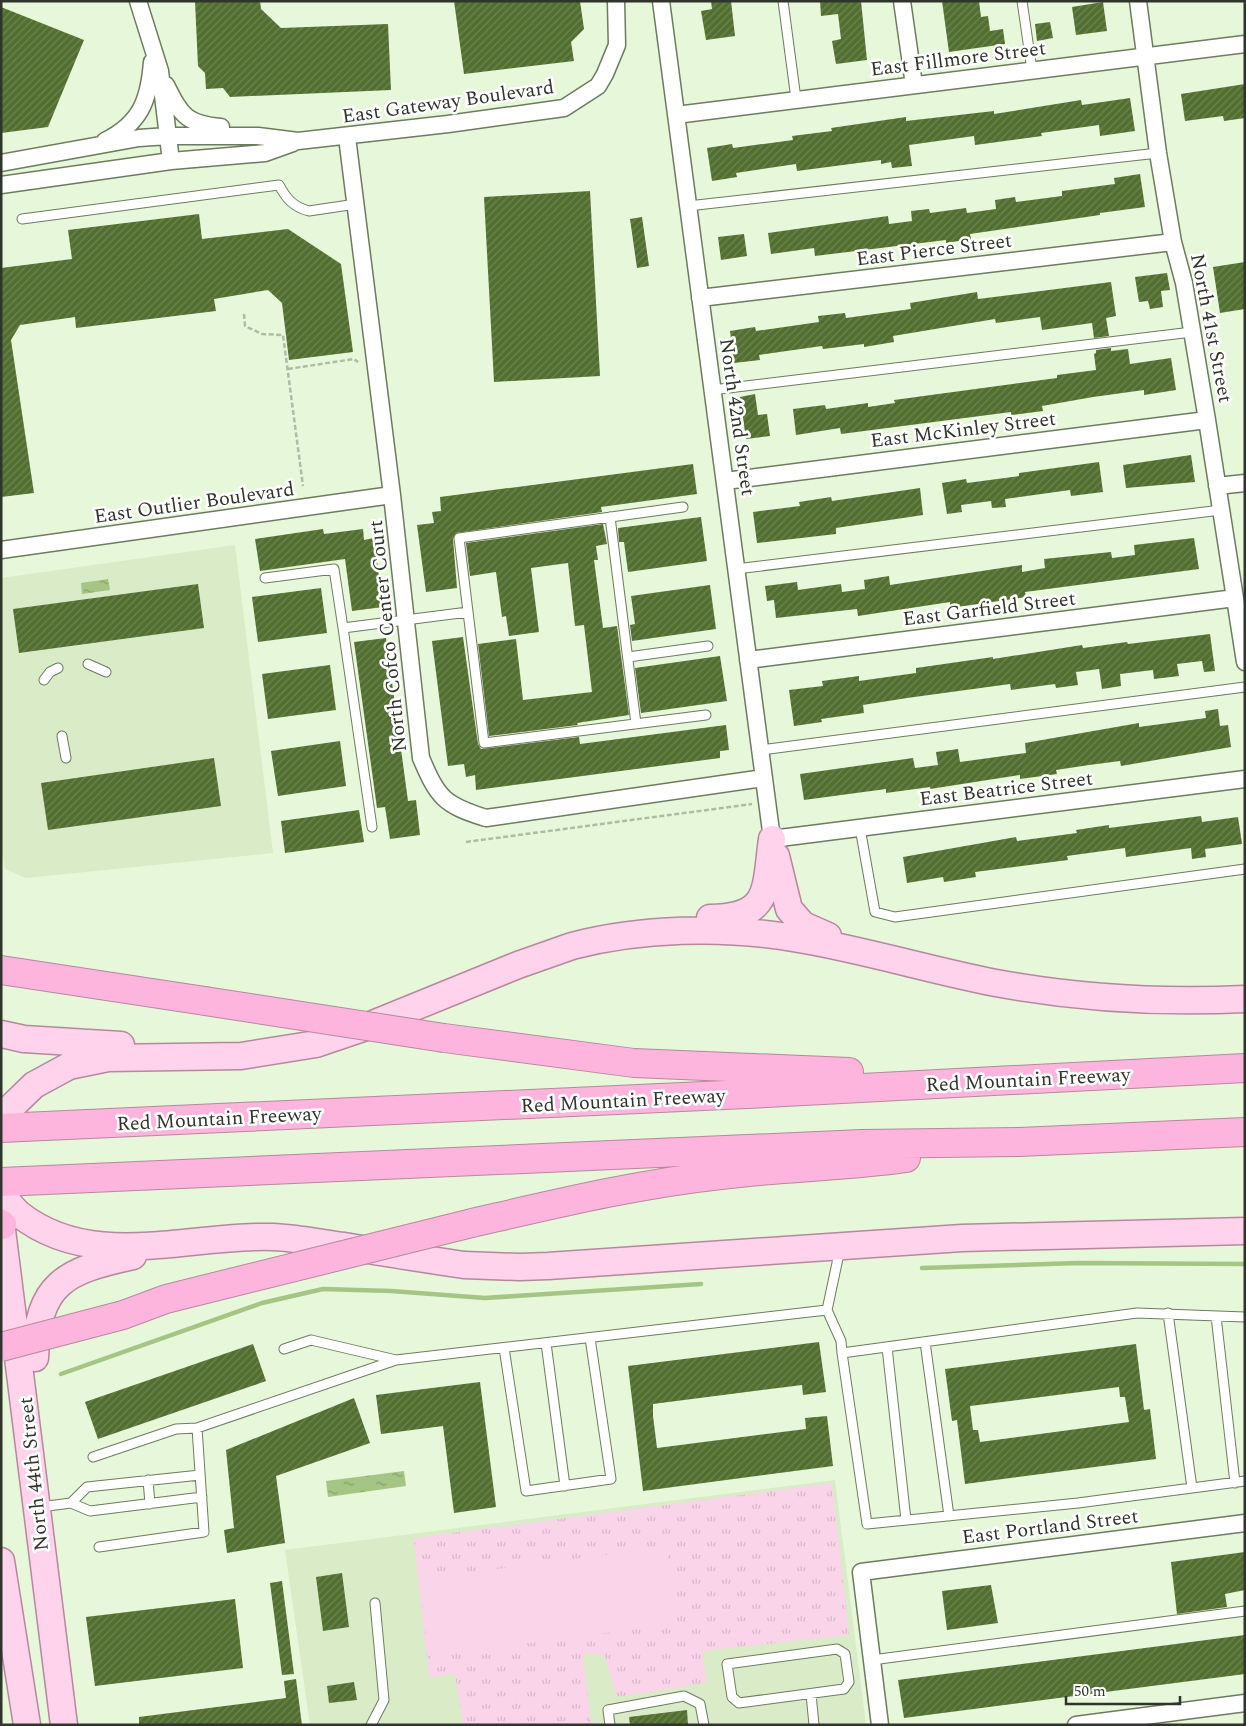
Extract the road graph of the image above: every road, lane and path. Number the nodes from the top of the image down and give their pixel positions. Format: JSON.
{"nodes":[{"id":1,"x":138,"y":1,"type":"edge"},
{"id":2,"x":616,"y":1,"type":"edge"},
{"id":3,"x":661,"y":1,"type":"edge"},
{"id":4,"x":782,"y":1,"type":"edge"},
{"id":5,"x":902,"y":1,"type":"edge"},
{"id":6,"x":1022,"y":1,"type":"edge"},
{"id":7,"x":1138,"y":1,"type":"edge"},
{"id":8,"x":1245,"y":44,"type":"edge"},
{"id":9,"x":153,"y":45,"type":"junction"},
{"id":10,"x":1146,"y":56,"type":"junction"},
{"id":11,"x":1032,"y":70,"type":"junction"},
{"id":12,"x":160,"y":72,"type":"junction"},
{"id":13,"x":914,"y":85,"type":"junction"},
{"id":14,"x":796,"y":100,"type":"junction"},
{"id":15,"x":676,"y":115,"type":"junction"},
{"id":16,"x":168,"y":136,"type":"junction"},
{"id":17,"x":258,"y":136,"type":"junction"},
{"id":18,"x":347,"y":137,"type":"junction"},
{"id":19,"x":298,"y":142,"type":"junction"},
{"id":20,"x":92,"y":146,"type":"junction"},
{"id":21,"x":1158,"y":153,"type":"junction"},
{"id":22,"x":171,"y":161,"type":"junction"},
{"id":23,"x":1,"y":163,"type":"edge"},
{"id":24,"x":1,"y":185,"type":"edge"},
{"id":25,"x":356,"y":204,"type":"junction"},
{"id":26,"x":688,"y":206,"type":"junction"},
{"id":27,"x":22,"y":219,"type":"dead end"},
{"id":28,"x":1174,"y":242,"type":"junction"},
{"id":29,"x":700,"y":298,"type":"junction"},
{"id":30,"x":244,"y":314,"type":"dead end"},
{"id":31,"x":1192,"y":332,"type":"junction"},
{"id":32,"x":358,"y":362,"type":"dead end"},
{"id":33,"x":288,"y":369,"type":"junction"},
{"id":34,"x":712,"y":390,"type":"junction"},
{"id":35,"x":1208,"y":420,"type":"junction"},
{"id":36,"x":725,"y":482,"type":"junction"},
{"id":37,"x":1245,"y":483,"type":"edge"},
{"id":38,"x":304,"y":486,"type":"dead end"},
{"id":39,"x":1218,"y":486,"type":"junction"},
{"id":40,"x":392,"y":495,"type":"junction"},
{"id":41,"x":683,"y":507,"type":"dead end"},
{"id":42,"x":1221,"y":510,"type":"junction"},
{"id":43,"x":610,"y":517,"type":"junction"},
{"id":44,"x":1,"y":550,"type":"edge"},
{"id":45,"x":736,"y":569,"type":"junction"},
{"id":46,"x":265,"y":578,"type":"dead end"},
{"id":47,"x":1235,"y":598,"type":"junction"},
{"id":48,"x":468,"y":612,"type":"junction"},
{"id":49,"x":407,"y":621,"type":"junction"},
{"id":50,"x":343,"y":628,"type":"junction"},
{"id":51,"x":708,"y":646,"type":"dead end"},
{"id":52,"x":628,"y":657,"type":"junction"},
{"id":53,"x":748,"y":660,"type":"junction"},
{"id":54,"x":1245,"y":662,"type":"edge"},
{"id":55,"x":88,"y":664,"type":"dead end"},
{"id":56,"x":58,"y":668,"type":"dead end"},
{"id":57,"x":106,"y":672,"type":"dead end"},
{"id":58,"x":44,"y":680,"type":"dead end"},
{"id":59,"x":1245,"y":687,"type":"edge"},
{"id":60,"x":706,"y":716,"type":"dead end"},
{"id":61,"x":636,"y":724,"type":"junction"},
{"id":62,"x":62,"y":736,"type":"dead end"},
{"id":63,"x":761,"y":750,"type":"junction"},
{"id":64,"x":66,"y":758,"type":"dead end"},
{"id":65,"x":764,"y":778,"type":"junction"},
{"id":66,"x":1245,"y":778,"type":"edge"},
{"id":67,"x":767,"y":802,"type":"junction"},
{"id":68,"x":372,"y":827,"type":"dead end"},
{"id":69,"x":860,"y":828,"type":"junction"},
{"id":70,"x":772,"y":839,"type":"junction"},
{"id":71,"x":466,"y":842,"type":"dead end"},
{"id":72,"x":1245,"y":869,"type":"edge"},
{"id":73,"x":598,"y":939,"type":"junction"},
{"id":74,"x":870,"y":954,"type":"junction"},
{"id":75,"x":1,"y":970,"type":"edge"},
{"id":76,"x":1,"y":986,"type":"edge"},
{"id":77,"x":1245,"y":999,"type":"edge"},
{"id":78,"x":205,"y":1001,"type":"junction"},
{"id":79,"x":1,"y":1034,"type":"edge"},
{"id":80,"x":241,"y":1056,"type":"junction"},
{"id":81,"x":1245,"y":1068,"type":"edge"},
{"id":82,"x":1121,"y":1074,"type":"junction"},
{"id":83,"x":1,"y":1117,"type":"edge"},
{"id":84,"x":1,"y":1128,"type":"edge"},
{"id":85,"x":1245,"y":1132,"type":"edge"},
{"id":86,"x":1019,"y":1142,"type":"junction"},
{"id":87,"x":1,"y":1182,"type":"edge"},
{"id":88,"x":1,"y":1194,"type":"edge"},
{"id":89,"x":1,"y":1224,"type":"edge"},
{"id":90,"x":1245,"y":1231,"type":"edge"},
{"id":91,"x":220,"y":1238,"type":"junction"},
{"id":92,"x":840,"y":1246,"type":"junction"},
{"id":93,"x":166,"y":1299,"type":"junction"},
{"id":94,"x":827,"y":1310,"type":"junction"},
{"id":95,"x":1168,"y":1313,"type":"junction"},
{"id":96,"x":1216,"y":1316,"type":"junction"},
{"id":97,"x":1245,"y":1317,"type":"edge"},
{"id":98,"x":1,"y":1332,"type":"edge"},
{"id":99,"x":590,"y":1338,"type":"junction"},
{"id":100,"x":925,"y":1342,"type":"junction"},
{"id":101,"x":546,"y":1343,"type":"junction"},
{"id":102,"x":1,"y":1347,"type":"edge"},
{"id":103,"x":887,"y":1347,"type":"junction"},
{"id":104,"x":504,"y":1348,"type":"junction"},
{"id":105,"x":284,"y":1349,"type":"dead end"},
{"id":106,"x":842,"y":1353,"type":"junction"},
{"id":107,"x":396,"y":1360,"type":"junction"},
{"id":108,"x":197,"y":1428,"type":"junction"},
{"id":109,"x":31,"y":1450,"type":"junction"},
{"id":110,"x":93,"y":1457,"type":"dead end"},
{"id":111,"x":200,"y":1475,"type":"junction"},
{"id":112,"x":148,"y":1480,"type":"junction"},
{"id":113,"x":1245,"y":1481,"type":"edge"},
{"id":114,"x":1235,"y":1483,"type":"junction"},
{"id":115,"x":565,"y":1486,"type":"junction"},
{"id":116,"x":1192,"y":1488,"type":"junction"},
{"id":117,"x":202,"y":1497,"type":"junction"},
{"id":118,"x":71,"y":1503,"type":"junction"},
{"id":119,"x":150,"y":1504,"type":"junction"},
{"id":120,"x":37,"y":1508,"type":"junction"},
{"id":121,"x":949,"y":1516,"type":"junction"},
{"id":122,"x":906,"y":1520,"type":"junction"},
{"id":123,"x":1245,"y":1523,"type":"edge"},
{"id":124,"x":99,"y":1547,"type":"dead end"},
{"id":125,"x":1,"y":1561,"type":"edge"},
{"id":126,"x":375,"y":1603,"type":"dead end"},
{"id":127,"x":1245,"y":1611,"type":"edge"},
{"id":128,"x":872,"y":1660,"type":"junction"},
{"id":129,"x":810,"y":1694,"type":"junction"},
{"id":130,"x":1245,"y":1703,"type":"edge"},
{"id":131,"x":62,"y":1714,"type":"edge"},
{"id":132,"x":27,"y":1725,"type":"edge"},
{"id":133,"x":48,"y":1725,"type":"edge"},
{"id":134,"x":371,"y":1725,"type":"edge"},
{"id":135,"x":610,"y":1725,"type":"edge"},
{"id":136,"x":704,"y":1725,"type":"edge"},
{"id":137,"x":814,"y":1725,"type":"edge"},
{"id":138,"x":880,"y":1725,"type":"edge"},
{"id":139,"x":1076,"y":1725,"type":"edge"}],
"edges":[{"from":1,"to":9,"type":"street"},
{"from":2,"to":18,"type":"street","name":"East Gateway Boulevard"},
{"from":3,"to":15,"type":"street","name":"North 42nd Street"},
{"from":4,"to":14,"type":"lane"},
{"from":5,"to":13,"type":"street"},
{"from":6,"to":11,"type":"lane"},
{"from":7,"to":10,"type":"street","name":"North 41st Street"},
{"from":8,"to":10,"type":"street","name":"East Fillmore Street"},
{"from":9,"to":12,"type":"street"},
{"from":9,"to":20,"type":"street"},
{"from":10,"to":11,"type":"street","name":"East Fillmore Street"},
{"from":10,"to":21,"type":"street","name":"North 41st Street"},
{"from":11,"to":13,"type":"street","name":"East Fillmore Street"},
{"from":12,"to":16,"type":"street"},
{"from":12,"to":17,"type":"street","name":"East Gateway Boulevard"},
{"from":13,"to":14,"type":"street","name":"East Fillmore Street"},
{"from":14,"to":15,"type":"street","name":"East Fillmore Street"},
{"from":15,"to":26,"type":"street","name":"North 42nd Street"},
{"from":16,"to":17,"type":"street","name":"East Gateway Boulevard"},
{"from":16,"to":20,"type":"street","name":"East Gateway Boulevard"},
{"from":16,"to":22,"type":"street"},
{"from":17,"to":19,"type":"street","name":"East Gateway Boulevard"},
{"from":18,"to":19,"type":"street","name":"East Gateway Boulevard"},
{"from":18,"to":25,"type":"street","name":"North Cofco Center Court"},
{"from":19,"to":22,"type":"street","name":"East Gateway Boulevard"},
{"from":20,"to":23,"type":"street","name":"East Gateway Boulevard"},
{"from":21,"to":26,"type":"lane"},
{"from":21,"to":28,"type":"street","name":"North 41st Street"},
{"from":22,"to":24,"type":"street","name":"East Gateway Boulevard"},
{"from":25,"to":27,"type":"lane"},
{"from":25,"to":40,"type":"street","name":"North Cofco Center Court"},
{"from":26,"to":29,"type":"street","name":"North 42nd Street"},
{"from":28,"to":29,"type":"street","name":"East Pierce Street"},
{"from":28,"to":31,"type":"street","name":"North 41st Street"},
{"from":29,"to":34,"type":"street","name":"North 42nd Street"},
{"from":30,"to":33,"type":"path"},
{"from":31,"to":34,"type":"lane"},
{"from":31,"to":35,"type":"street","name":"North 41st Street"},
{"from":32,"to":33,"type":"path"},
{"from":33,"to":38,"type":"path"},
{"from":34,"to":36,"type":"street","name":"North 42nd Street"},
{"from":35,"to":36,"type":"street","name":"East McKinley Street"},
{"from":35,"to":39,"type":"street","name":"North 41st Street"},
{"from":36,"to":45,"type":"street","name":"North 42nd Street"},
{"from":37,"to":39,"type":"street"},
{"from":39,"to":42,"type":"street","name":"North 41st Street"},
{"from":40,"to":44,"type":"street","name":"East Outlier Boulevard"},
{"from":40,"to":49,"type":"street","name":"North Cofco Center Court"},
{"from":41,"to":43,"type":"lane"},
{"from":42,"to":45,"type":"lane"},
{"from":42,"to":47,"type":"street","name":"North 41st Street"},
{"from":43,"to":48,"type":"lane"},
{"from":43,"to":52,"type":"lane"},
{"from":45,"to":53,"type":"street","name":"North 42nd Street"},
{"from":46,"to":50,"type":"lane"},
{"from":47,"to":53,"type":"street","name":"East Garfield Street"},
{"from":47,"to":54,"type":"street","name":"North 41st Street"},
{"from":48,"to":49,"type":"lane"},
{"from":48,"to":61,"type":"lane"},
{"from":49,"to":50,"type":"lane"},
{"from":49,"to":65,"type":"street","name":"North Cofco Center Court"},
{"from":50,"to":68,"type":"lane"},
{"from":51,"to":52,"type":"lane"},
{"from":52,"to":61,"type":"lane"},
{"from":53,"to":63,"type":"street","name":"North 42nd Street"},
{"from":55,"to":57,"type":"lane"},
{"from":56,"to":58,"type":"lane"},
{"from":59,"to":63,"type":"lane"},
{"from":60,"to":61,"type":"lane"},
{"from":62,"to":64,"type":"lane"},
{"from":63,"to":65,"type":"street","name":"North 42nd Street"},
{"from":65,"to":67,"type":"street","name":"North 42nd Street"},
{"from":66,"to":69,"type":"street","name":"East Beatrice Street"},
{"from":67,"to":70,"type":"street","name":"North 42nd Street"},
{"from":67,"to":71,"type":"path"},
{"from":69,"to":70,"type":"street","name":"East Beatrice Street"},
{"from":69,"to":72,"type":"lane"},
{"from":70,"to":73,"type":"main road"},
{"from":70,"to":74,"type":"main road"},
{"from":73,"to":74,"type":"main road"},
{"from":73,"to":80,"type":"main road"},
{"from":74,"to":77,"type":"main road"},
{"from":75,"to":78,"type":"highway"},
{"from":76,"to":78,"type":"highway"},
{"from":78,"to":82,"type":"highway","bridge":true},
{"from":79,"to":80,"type":"main road"},
{"from":80,"to":83,"type":"main road"},
{"from":81,"to":82,"type":"highway","name":"Red Mountain Freeway"},
{"from":82,"to":84,"type":"highway","name":"Red Mountain Freeway"},
{"from":85,"to":86,"type":"highway"},
{"from":86,"to":87,"type":"highway"},
{"from":86,"to":93,"type":"highway","bridge":true},
{"from":88,"to":91,"type":"main road"},
{"from":89,"to":109,"type":"main road","name":"North 44th Street"},
{"from":90,"to":92,"type":"main road"},
{"from":91,"to":92,"type":"main road"},
{"from":91,"to":109,"type":"main road"},
{"from":92,"to":94,"type":"lane"},
{"from":93,"to":98,"type":"highway","bridge":true},
{"from":93,"to":102,"type":"highway","bridge":true},
{"from":94,"to":99,"type":"lane"},
{"from":94,"to":106,"type":"lane"},
{"from":95,"to":96,"type":"lane"},
{"from":95,"to":100,"type":"lane"},
{"from":95,"to":116,"type":"lane"},
{"from":96,"to":97,"type":"lane"},
{"from":96,"to":114,"type":"lane"},
{"from":99,"to":101,"type":"lane"},
{"from":99,"to":115,"type":"lane"},
{"from":100,"to":103,"type":"lane"},
{"from":100,"to":121,"type":"lane"},
{"from":101,"to":104,"type":"lane"},
{"from":101,"to":115,"type":"lane"},
{"from":103,"to":106,"type":"lane"},
{"from":103,"to":122,"type":"lane"},
{"from":104,"to":107,"type":"lane"},
{"from":104,"to":115,"type":"lane"},
{"from":105,"to":107,"type":"lane"},
{"from":106,"to":122,"type":"lane"},
{"from":107,"to":108,"type":"lane"},
{"from":108,"to":110,"type":"lane"},
{"from":108,"to":111,"type":"lane"},
{"from":109,"to":120,"type":"main road","name":"North 44th Street"},
{"from":111,"to":112,"type":"lane"},
{"from":111,"to":117,"type":"lane"},
{"from":112,"to":118,"type":"lane"},
{"from":112,"to":119,"type":"lane"},
{"from":113,"to":114,"type":"lane"},
{"from":114,"to":116,"type":"lane"},
{"from":116,"to":121,"type":"lane"},
{"from":117,"to":119,"type":"lane"},
{"from":117,"to":124,"type":"lane"},
{"from":118,"to":119,"type":"lane"},
{"from":118,"to":120,"type":"lane"},
{"from":120,"to":131,"type":"main road","name":"North 44th Street"},
{"from":121,"to":122,"type":"lane"},
{"from":123,"to":128,"type":"street","name":"East Portland Street"},
{"from":125,"to":132,"type":"main road","name":"North 44th Street"},
{"from":126,"to":134,"type":"lane"},
{"from":127,"to":128,"type":"lane"},
{"from":128,"to":138,"type":"street"},
{"from":129,"to":129,"type":"lane"},
{"from":129,"to":137,"type":"lane"},
{"from":130,"to":139,"type":"street"},
{"from":131,"to":133,"type":"main road"},
{"from":135,"to":136,"type":"lane"}]}
